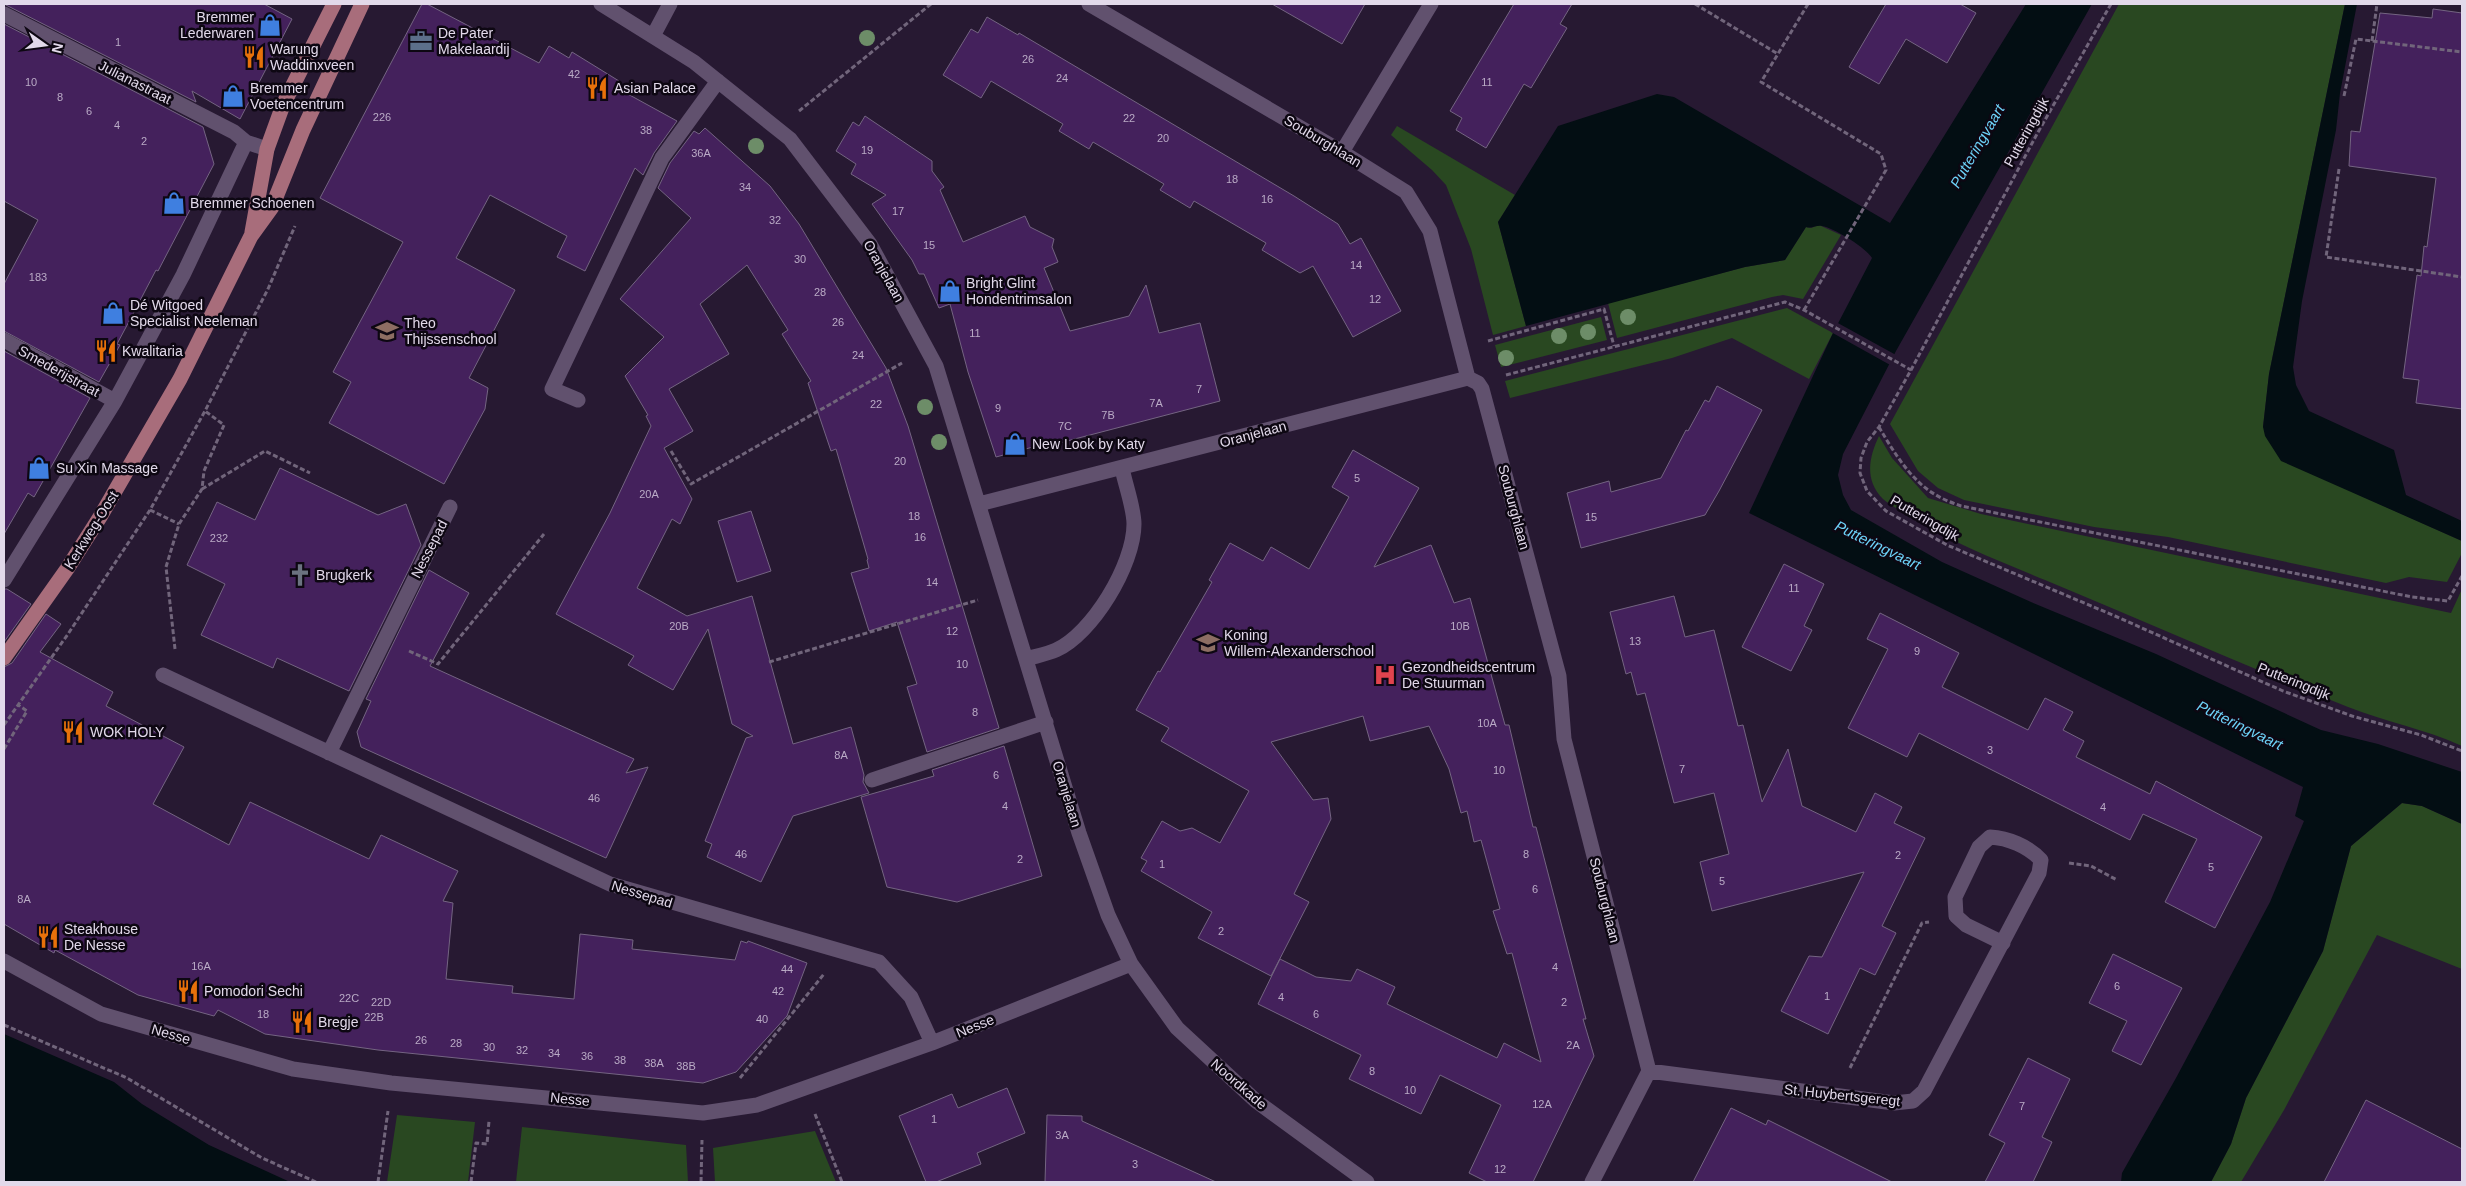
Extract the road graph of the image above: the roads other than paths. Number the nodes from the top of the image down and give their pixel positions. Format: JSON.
{"nodes":[{"id":1,"x":334,"y":4,"type":"edge"},
{"id":2,"x":362,"y":4,"type":"edge"},
{"id":3,"x":601,"y":4,"type":"edge"},
{"id":4,"x":670,"y":4,"type":"edge"},
{"id":5,"x":1089,"y":4,"type":"edge"},
{"id":6,"x":1431,"y":4,"type":"edge"},
{"id":7,"x":4,"y":14,"type":"edge"},
{"id":8,"x":653,"y":36,"type":"junction"},
{"id":9,"x":718,"y":81,"type":"junction"},
{"id":10,"x":246,"y":142,"type":"junction"},
{"id":11,"x":267,"y":148,"type":"junction"},
{"id":12,"x":1342,"y":152,"type":"junction"},
{"id":13,"x":251,"y":236,"type":"junction"},
{"id":14,"x":4,"y":340,"type":"edge"},
{"id":15,"x":1473,"y":380,"type":"junction"},
{"id":16,"x":578,"y":400,"type":"dead end"},
{"id":17,"x":115,"y":401,"type":"junction"},
{"id":18,"x":1122,"y":468,"type":"junction"},
{"id":19,"x":980,"y":504,"type":"junction"},
{"id":20,"x":450,"y":507,"type":"dead end"},
{"id":21,"x":4,"y":580,"type":"edge"},
{"id":22,"x":4,"y":658,"type":"edge"},
{"id":23,"x":1026,"y":659,"type":"junction"},
{"id":24,"x":163,"y":675,"type":"road end"},
{"id":25,"x":1046,"y":722,"type":"junction"},
{"id":26,"x":329,"y":753,"type":"junction"},
{"id":27,"x":872,"y":780,"type":"dead end"},
{"id":28,"x":2003,"y":943,"type":"junction"},
{"id":29,"x":4,"y":961,"type":"edge"},
{"id":30,"x":1132,"y":964,"type":"junction"},
{"id":31,"x":932,"y":1043,"type":"junction"},
{"id":32,"x":1649,"y":1070,"type":"junction"},
{"id":33,"x":1367,"y":1182,"type":"edge"},
{"id":34,"x":1592,"y":1182,"type":"edge"}],
"edges":[{"from":1,"to":11,"type":"main road","name":"Kerkweg-Oost"},
{"from":2,"to":13,"type":"main road","name":"Kerkweg-Oost"},
{"from":3,"to":8,"type":"street","name":"Oranjelaan"},
{"from":4,"to":8,"type":"street"},
{"from":5,"to":12,"type":"street","name":"Souburghlaan"},
{"from":6,"to":12,"type":"street"},
{"from":7,"to":10,"type":"street","name":"Julianastraat"},
{"from":8,"to":9,"type":"street","name":"Oranjelaan"},
{"from":9,"to":16,"type":"street"},
{"from":9,"to":19,"type":"street","name":"Oranjelaan"},
{"from":10,"to":11,"type":"street","name":"Julianastraat"},
{"from":10,"to":17,"type":"street"},
{"from":11,"to":13,"type":"main road","name":"Kerkweg-Oost"},
{"from":12,"to":15,"type":"street","name":"Souburghlaan"},
{"from":13,"to":22,"type":"main road","name":"Kerkweg-Oost"},
{"from":14,"to":17,"type":"street","name":"Smederijstraat"},
{"from":15,"to":18,"type":"street","name":"Oranjelaan"},
{"from":15,"to":32,"type":"street","name":"Souburghlaan"},
{"from":17,"to":21,"type":"street"},
{"from":18,"to":19,"type":"street","name":"Oranjelaan"},
{"from":18,"to":23,"type":"street"},
{"from":19,"to":23,"type":"street","name":"Oranjelaan"},
{"from":20,"to":26,"type":"street","name":"Nessepad"},
{"from":23,"to":25,"type":"street","name":"Oranjelaan"},
{"from":24,"to":26,"type":"street","name":"Nessepad"},
{"from":25,"to":27,"type":"street"},
{"from":25,"to":30,"type":"street","name":"Oranjelaan"},
{"from":26,"to":31,"type":"street","name":"Nessepad"},
{"from":28,"to":28,"type":"street","name":"St. Huybertsgeregt"},
{"from":28,"to":32,"type":"street","name":"St. Huybertsgeregt"},
{"from":29,"to":31,"type":"street","name":"Nesse"},
{"from":30,"to":31,"type":"street","name":"Nesse"},
{"from":30,"to":33,"type":"street","name":"Noordkade"},
{"from":32,"to":34,"type":"street"}]}
